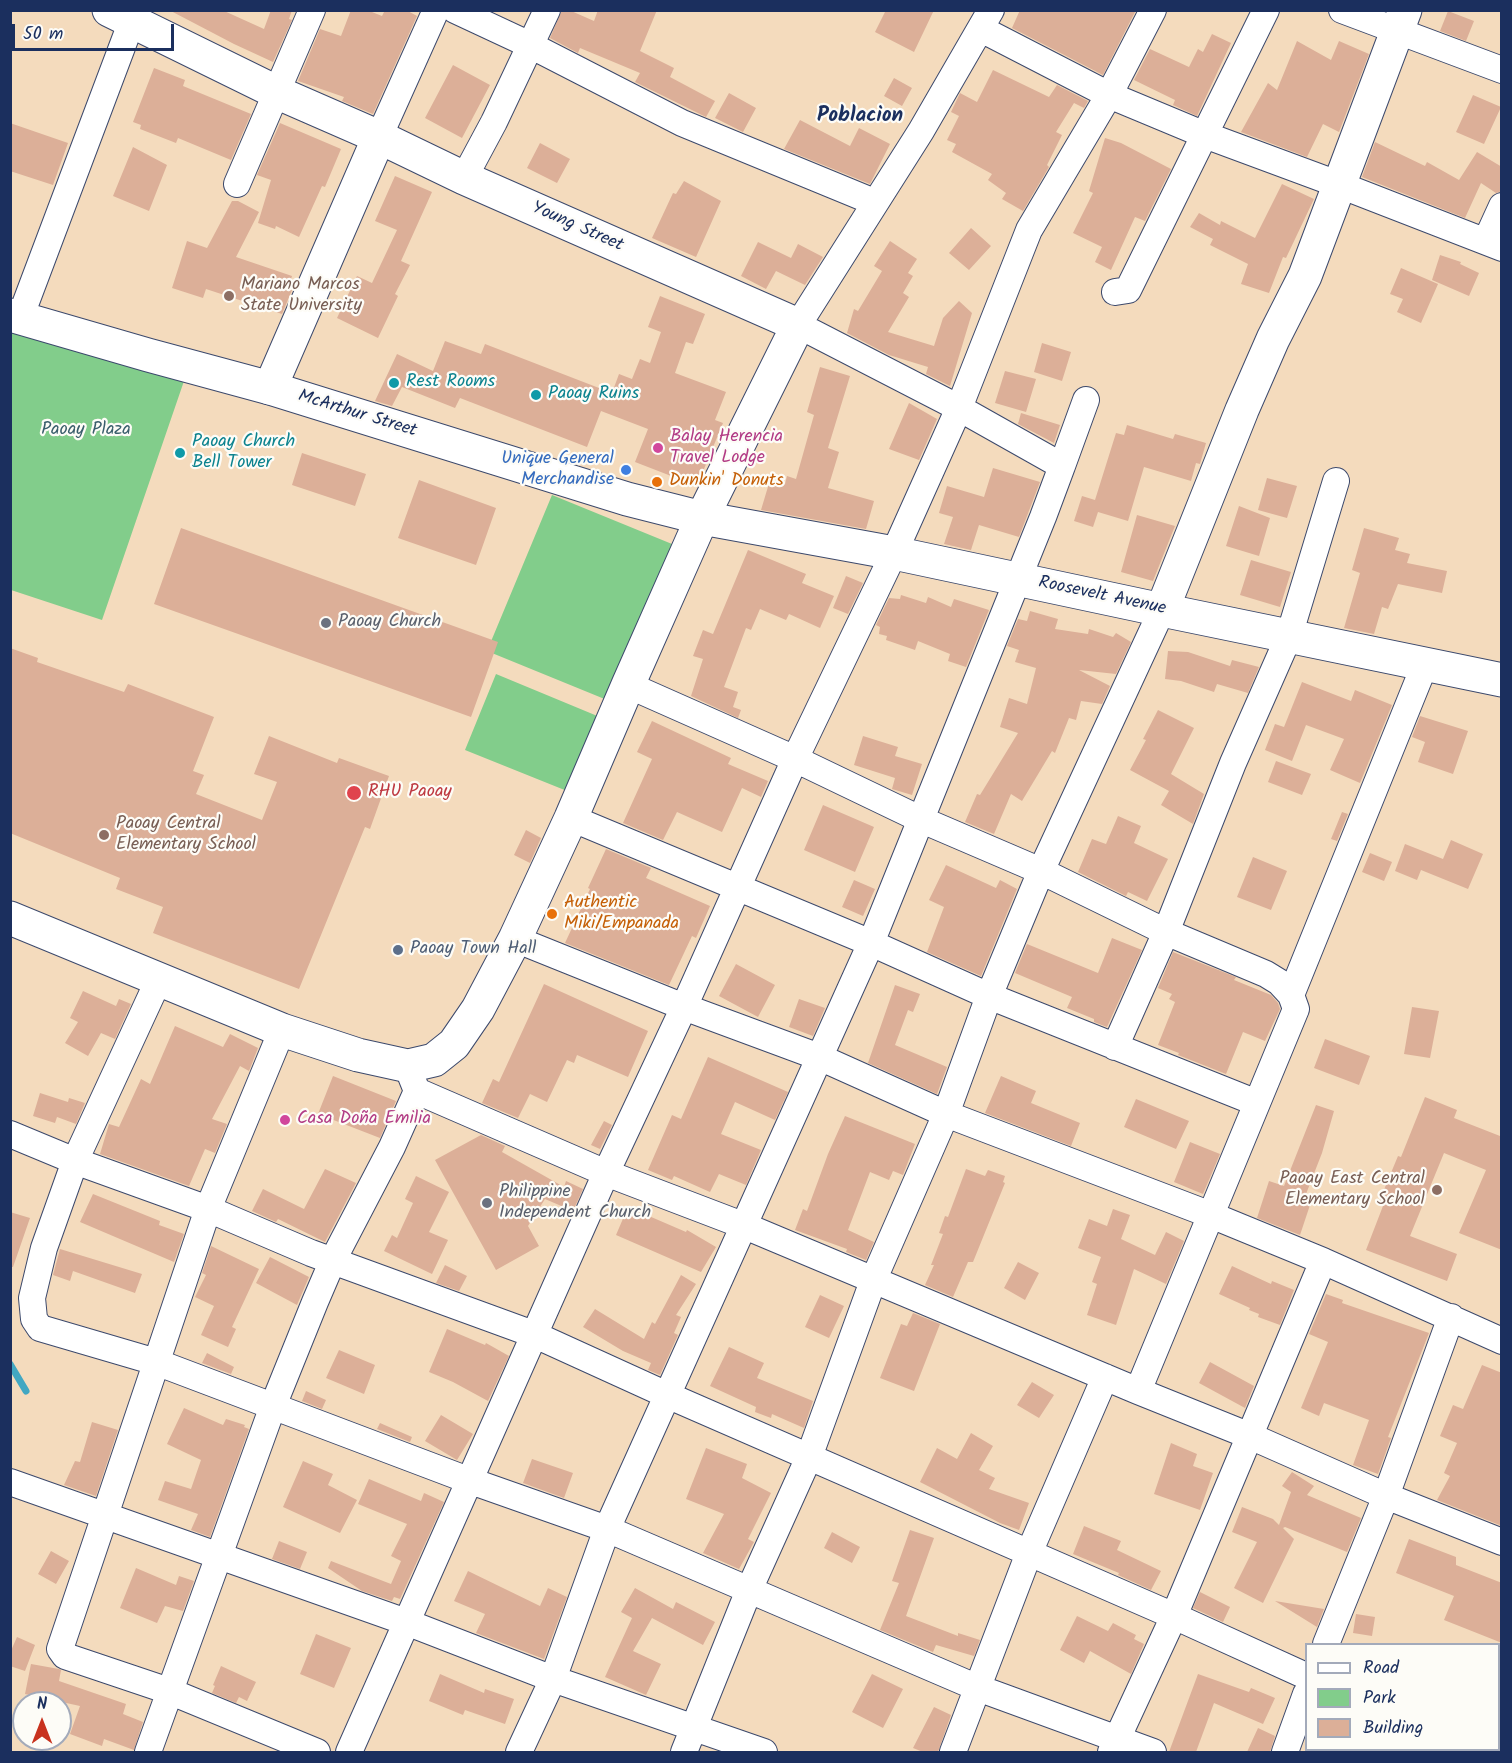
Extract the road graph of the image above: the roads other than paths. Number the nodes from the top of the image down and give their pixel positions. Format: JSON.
{"nodes":[{"id":1,"x":312,"y":10,"type":"edge"},
{"id":2,"x":436,"y":10,"type":"edge"},
{"id":3,"x":455,"y":10,"type":"edge"},
{"id":4,"x":547,"y":10,"type":"edge"},
{"id":5,"x":1153,"y":10,"type":"edge"},
{"id":6,"x":1266,"y":10,"type":"edge"},
{"id":7,"x":1342,"y":10,"type":"edge"},
{"id":8,"x":126,"y":14,"type":"edge"},
{"id":9,"x":986,"y":20,"type":"edge"},
{"id":10,"x":1401,"y":21,"type":"edge"},
{"id":11,"x":530,"y":45,"type":"junction"},
{"id":12,"x":1502,"y":70,"type":"edge"},
{"id":13,"x":276,"y":92,"type":"junction"},
{"id":14,"x":1109,"y":94,"type":"junction"},
{"id":15,"x":1205,"y":135,"type":"junction"},
{"id":16,"x":379,"y":137,"type":"junction"},
{"id":17,"x":464,"y":178,"type":"junction"},
{"id":18,"x":237,"y":184,"type":"dead end"},
{"id":19,"x":1340,"y":184,"type":"junction"},
{"id":20,"x":874,"y":202,"type":"junction"},
{"id":21,"x":1502,"y":206,"type":"edge"},
{"id":22,"x":1494,"y":245,"type":"edge"},
{"id":23,"x":1114,"y":292,"type":"dead end"},
{"id":24,"x":15,"y":316,"type":"edge"},
{"id":25,"x":798,"y":325,"type":"junction"},
{"id":26,"x":270,"y":388,"type":"junction"},
{"id":27,"x":1086,"y":400,"type":"dead end"},
{"id":28,"x":959,"y":408,"type":"junction"},
{"id":29,"x":1051,"y":460,"type":"junction"},
{"id":30,"x":1336,"y":481,"type":"dead end"},
{"id":31,"x":702,"y":518,"type":"junction"},
{"id":32,"x":894,"y":553,"type":"junction"},
{"id":33,"x":1018,"y":579,"type":"junction"},
{"id":34,"x":1162,"y":610,"type":"junction"},
{"id":35,"x":1289,"y":636,"type":"junction"},
{"id":36,"x":1425,"y":664,"type":"junction"},
{"id":37,"x":1502,"y":680,"type":"edge"},
{"id":38,"x":627,"y":685,"type":"junction"},
{"id":39,"x":795,"y":759,"type":"junction"},
{"id":40,"x":571,"y":818,"type":"junction"},
{"id":41,"x":922,"y":820,"type":"junction"},
{"id":42,"x":1041,"y":872,"type":"junction"},
{"id":43,"x":738,"y":887,"type":"junction"},
{"id":44,"x":10,"y":918,"type":"edge"},
{"id":45,"x":1166,"y":932,"type":"junction"},
{"id":46,"x":515,"y":939,"type":"junction"},
{"id":47,"x":871,"y":943,"type":"junction"},
{"id":48,"x":159,"y":979,"type":"junction"},
{"id":49,"x":1291,"y":995,"type":"junction"},
{"id":50,"x":989,"y":996,"type":"junction"},
{"id":51,"x":684,"y":1007,"type":"junction"},
{"id":52,"x":282,"y":1030,"type":"junction"},
{"id":53,"x":1115,"y":1047,"type":"junction"},
{"id":54,"x":819,"y":1058,"type":"junction"},
{"id":55,"x":412,"y":1079,"type":"junction"},
{"id":56,"x":1257,"y":1103,"type":"junction"},
{"id":57,"x":946,"y":1114,"type":"junction"},
{"id":58,"x":10,"y":1134,"type":"edge"},
{"id":59,"x":75,"y":1161,"type":"junction"},
{"id":60,"x":606,"y":1173,"type":"junction"},
{"id":61,"x":208,"y":1209,"type":"junction"},
{"id":62,"x":1211,"y":1215,"type":"junction"},
{"id":63,"x":745,"y":1226,"type":"junction"},
{"id":64,"x":333,"y":1260,"type":"junction"},
{"id":65,"x":1323,"y":1261,"type":"junction"},
{"id":66,"x":873,"y":1281,"type":"junction"},
{"id":67,"x":1451,"y":1317,"type":"junction"},
{"id":68,"x":532,"y":1334,"type":"junction"},
{"id":69,"x":1502,"y":1341,"type":"edge"},
{"id":70,"x":156,"y":1362,"type":"junction"},
{"id":71,"x":1105,"y":1377,"type":"junction"},
{"id":72,"x":1138,"y":1391,"type":"junction"},
{"id":73,"x":667,"y":1395,"type":"junction"},
{"id":74,"x":273,"y":1406,"type":"junction"},
{"id":75,"x":1250,"y":1436,"type":"junction"},
{"id":76,"x":808,"y":1457,"type":"junction"},
{"id":77,"x":468,"y":1480,"type":"junction"},
{"id":78,"x":10,"y":1482,"type":"edge"},
{"id":79,"x":1386,"y":1496,"type":"junction"},
{"id":80,"x":106,"y":1515,"type":"junction"},
{"id":81,"x":607,"y":1529,"type":"junction"},
{"id":82,"x":1502,"y":1542,"type":"edge"},
{"id":83,"x":1029,"y":1553,"type":"junction"},
{"id":84,"x":218,"y":1556,"type":"junction"},
{"id":85,"x":749,"y":1590,"type":"junction"},
{"id":86,"x":1174,"y":1616,"type":"junction"},
{"id":87,"x":405,"y":1622,"type":"junction"},
{"id":88,"x":1326,"y":1643,"type":"edge"},
{"id":89,"x":1305,"y":1676,"type":"edge"},
{"id":90,"x":553,"y":1679,"type":"junction"},
{"id":91,"x":978,"y":1688,"type":"junction"},
{"id":92,"x":169,"y":1690,"type":"junction"},
{"id":93,"x":1305,"y":1697,"type":"edge"},
{"id":94,"x":694,"y":1728,"type":"junction"},
{"id":95,"x":1115,"y":1745,"type":"edge"},
{"id":96,"x":148,"y":1752,"type":"edge"},
{"id":97,"x":317,"y":1752,"type":"edge"},
{"id":98,"x":349,"y":1752,"type":"edge"},
{"id":99,"x":519,"y":1752,"type":"edge"},
{"id":100,"x":684,"y":1752,"type":"edge"},
{"id":101,"x":764,"y":1752,"type":"edge"},
{"id":102,"x":953,"y":1752,"type":"edge"},
{"id":103,"x":1153,"y":1752,"type":"edge"},
{"id":104,"x":1285,"y":1752,"type":"edge"}],
"edges":[{"from":1,"to":13,"type":"street"},
{"from":2,"to":16,"type":"street"},
{"from":3,"to":11,"type":"street"},
{"from":4,"to":11,"type":"street"},
{"from":5,"to":14,"type":"street"},
{"from":6,"to":15,"type":"street"},
{"from":7,"to":10,"type":"street"},
{"from":8,"to":13,"type":"main road","name":"Young Street"},
{"from":8,"to":24,"type":"street"},
{"from":9,"to":14,"type":"street"},
{"from":9,"to":20,"type":"street"},
{"from":10,"to":12,"type":"street"},
{"from":10,"to":19,"type":"main road"},
{"from":11,"to":17,"type":"street"},
{"from":11,"to":20,"type":"street"},
{"from":13,"to":16,"type":"main road","name":"Young Street"},
{"from":13,"to":18,"type":"street"},
{"from":14,"to":15,"type":"street"},
{"from":14,"to":28,"type":"street"},
{"from":15,"to":19,"type":"street"},
{"from":15,"to":23,"type":"street"},
{"from":16,"to":17,"type":"main road","name":"Young Street"},
{"from":16,"to":26,"type":"main road"},
{"from":17,"to":25,"type":"main road","name":"Young Street"},
{"from":19,"to":22,"type":"street"},
{"from":19,"to":34,"type":"main road"},
{"from":20,"to":25,"type":"street"},
{"from":21,"to":22,"type":"street"},
{"from":24,"to":26,"type":"main road","name":"McArthur Street"},
{"from":25,"to":28,"type":"street","name":"Young Street"},
{"from":25,"to":31,"type":"main road"},
{"from":26,"to":31,"type":"main road","name":"McArthur Street"},
{"from":27,"to":29,"type":"street"},
{"from":28,"to":29,"type":"street","name":"Young Street"},
{"from":28,"to":32,"type":"street"},
{"from":29,"to":33,"type":"street"},
{"from":30,"to":35,"type":"street"},
{"from":31,"to":32,"type":"main road","name":"Roosevelt Avenue"},
{"from":31,"to":38,"type":"main road"},
{"from":32,"to":33,"type":"main road","name":"Roosevelt Avenue"},
{"from":32,"to":39,"type":"street"},
{"from":33,"to":34,"type":"main road","name":"Roosevelt Avenue"},
{"from":33,"to":41,"type":"street"},
{"from":34,"to":35,"type":"main road","name":"Roosevelt Avenue"},
{"from":34,"to":42,"type":"street"},
{"from":35,"to":36,"type":"main road","name":"Roosevelt Avenue"},
{"from":35,"to":45,"type":"street"},
{"from":36,"to":37,"type":"main road","name":"Roosevelt Avenue"},
{"from":36,"to":49,"type":"street"},
{"from":38,"to":39,"type":"street"},
{"from":38,"to":40,"type":"main road"},
{"from":39,"to":41,"type":"street"},
{"from":39,"to":43,"type":"street"},
{"from":40,"to":43,"type":"street"},
{"from":40,"to":46,"type":"main road"},
{"from":41,"to":42,"type":"street"},
{"from":41,"to":47,"type":"street"},
{"from":42,"to":45,"type":"street"},
{"from":42,"to":50,"type":"street"},
{"from":43,"to":47,"type":"street"},
{"from":43,"to":51,"type":"street"},
{"from":44,"to":48,"type":"main road"},
{"from":45,"to":49,"type":"street"},
{"from":45,"to":53,"type":"street"},
{"from":46,"to":51,"type":"street"},
{"from":46,"to":55,"type":"main road"},
{"from":47,"to":50,"type":"street"},
{"from":47,"to":54,"type":"street"},
{"from":48,"to":52,"type":"main road"},
{"from":48,"to":59,"type":"street"},
{"from":49,"to":56,"type":"street"},
{"from":50,"to":53,"type":"street"},
{"from":50,"to":57,"type":"street"},
{"from":51,"to":54,"type":"street"},
{"from":51,"to":60,"type":"street"},
{"from":52,"to":55,"type":"main road"},
{"from":52,"to":61,"type":"street"},
{"from":53,"to":56,"type":"street"},
{"from":54,"to":57,"type":"street"},
{"from":54,"to":63,"type":"street"},
{"from":55,"to":60,"type":"street"},
{"from":55,"to":64,"type":"street"},
{"from":56,"to":62,"type":"street"},
{"from":57,"to":62,"type":"street"},
{"from":57,"to":66,"type":"street"},
{"from":58,"to":59,"type":"street"},
{"from":59,"to":61,"type":"street"},
{"from":59,"to":70,"type":"street"},
{"from":60,"to":63,"type":"street"},
{"from":60,"to":68,"type":"street"},
{"from":61,"to":64,"type":"street"},
{"from":61,"to":70,"type":"street"},
{"from":62,"to":65,"type":"street"},
{"from":62,"to":72,"type":"street"},
{"from":63,"to":66,"type":"street"},
{"from":63,"to":73,"type":"street"},
{"from":64,"to":68,"type":"street"},
{"from":64,"to":74,"type":"street"},
{"from":65,"to":67,"type":"street"},
{"from":65,"to":75,"type":"street"},
{"from":66,"to":71,"type":"street"},
{"from":66,"to":76,"type":"street"},
{"from":67,"to":69,"type":"street"},
{"from":67,"to":79,"type":"street"},
{"from":68,"to":73,"type":"street"},
{"from":68,"to":77,"type":"street"},
{"from":70,"to":74,"type":"street"},
{"from":70,"to":80,"type":"street"},
{"from":71,"to":72,"type":"street"},
{"from":71,"to":83,"type":"street"},
{"from":72,"to":75,"type":"street"},
{"from":73,"to":76,"type":"street"},
{"from":73,"to":81,"type":"street"},
{"from":74,"to":77,"type":"street"},
{"from":74,"to":84,"type":"street"},
{"from":75,"to":79,"type":"street"},
{"from":75,"to":86,"type":"street"},
{"from":76,"to":83,"type":"street"},
{"from":76,"to":85,"type":"street"},
{"from":77,"to":81,"type":"street"},
{"from":77,"to":87,"type":"street"},
{"from":78,"to":80,"type":"street"},
{"from":79,"to":82,"type":"street"},
{"from":79,"to":88,"type":"street"},
{"from":80,"to":84,"type":"street"},
{"from":80,"to":92,"type":"street"},
{"from":81,"to":85,"type":"street"},
{"from":81,"to":90,"type":"street"},
{"from":83,"to":86,"type":"street"},
{"from":83,"to":91,"type":"street"},
{"from":84,"to":87,"type":"street"},
{"from":84,"to":92,"type":"street"},
{"from":85,"to":91,"type":"street"},
{"from":85,"to":94,"type":"street"},
{"from":86,"to":89,"type":"street"},
{"from":86,"to":95,"type":"street"},
{"from":87,"to":90,"type":"street"},
{"from":87,"to":98,"type":"street"},
{"from":90,"to":94,"type":"street"},
{"from":90,"to":99,"type":"street"},
{"from":91,"to":95,"type":"street"},
{"from":91,"to":102,"type":"street"},
{"from":92,"to":96,"type":"street"},
{"from":92,"to":97,"type":"street"},
{"from":93,"to":104,"type":"street"},
{"from":94,"to":100,"type":"street"},
{"from":94,"to":101,"type":"street"},
{"from":95,"to":103,"type":"street"}]}
